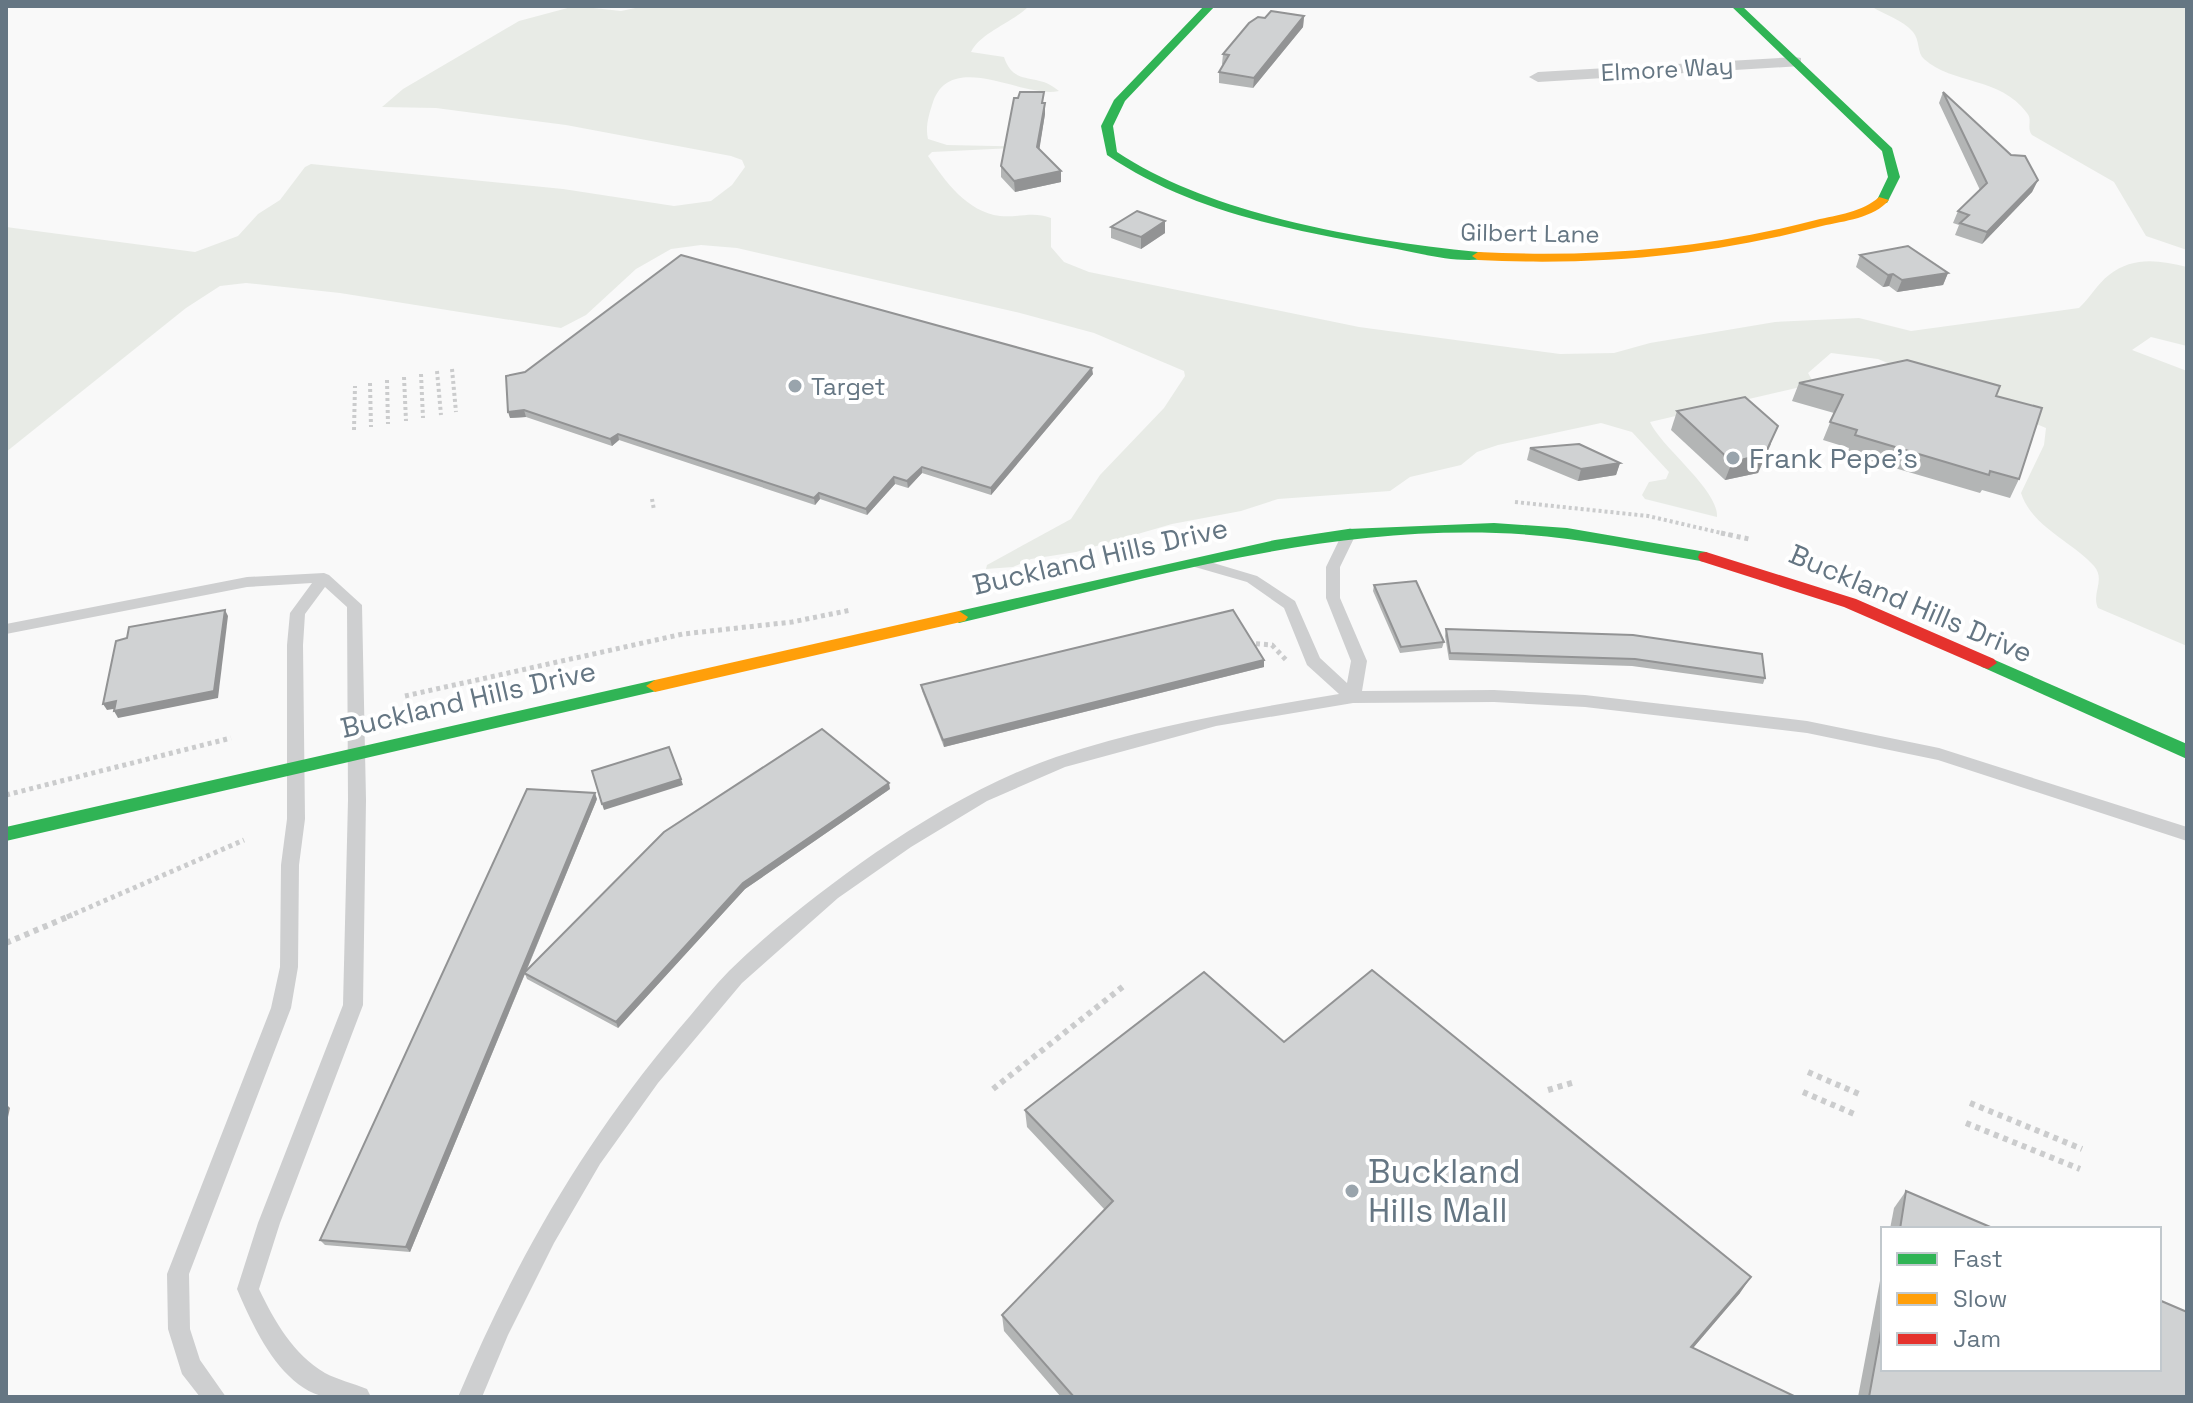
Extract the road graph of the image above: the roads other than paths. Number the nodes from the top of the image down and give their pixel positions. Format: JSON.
{"nodes":[{"id":1,"x":1210,"y":6,"type":"edge"},
{"id":2,"x":1736,"y":6,"type":"edge"},
{"id":3,"x":1795,"y":62,"type":"junction"},
{"id":4,"x":1538,"y":77,"type":"dead end"},
{"id":5,"x":1350,"y":532,"type":"junction"},
{"id":6,"x":1196,"y":563,"type":"junction"},
{"id":7,"x":324,"y":578,"type":"junction"},
{"id":8,"x":6,"y":629,"type":"edge"},
{"id":9,"x":1353,"y":697,"type":"junction"},
{"id":10,"x":2187,"y":752,"type":"edge"},
{"id":11,"x":355,"y":753,"type":"junction"},
{"id":12,"x":297,"y":766,"type":"junction"},
{"id":13,"x":6,"y":834,"type":"edge"},
{"id":14,"x":2187,"y":834,"type":"edge"},
{"id":15,"x":214,"y":1397,"type":"edge"},
{"id":16,"x":359,"y":1397,"type":"edge"},
{"id":17,"x":470,"y":1397,"type":"edge"}],
"edges":[{"from":1,"to":3,"type":"street","name":"Gilbert Lane"},
{"from":2,"to":3,"type":"street","name":"Gilbert Lane"},
{"from":3,"to":4,"type":"street","name":"Elmore Way"},
{"from":5,"to":6,"type":"street","name":"Buckland Hills Drive"},
{"from":5,"to":9,"type":"lane"},
{"from":5,"to":10,"type":"street","name":"Buckland Hills Drive"},
{"from":6,"to":9,"type":"lane"},
{"from":6,"to":11,"type":"street","name":"Buckland Hills Drive"},
{"from":7,"to":8,"type":"lane"},
{"from":7,"to":11,"type":"lane"},
{"from":7,"to":12,"type":"lane"},
{"from":9,"to":14,"type":"lane"},
{"from":9,"to":17,"type":"lane"},
{"from":11,"to":12,"type":"street","name":"Buckland Hills Drive"},
{"from":11,"to":16,"type":"lane"},
{"from":12,"to":13,"type":"street","name":"Buckland Hills Drive"},
{"from":12,"to":15,"type":"lane"}]}
